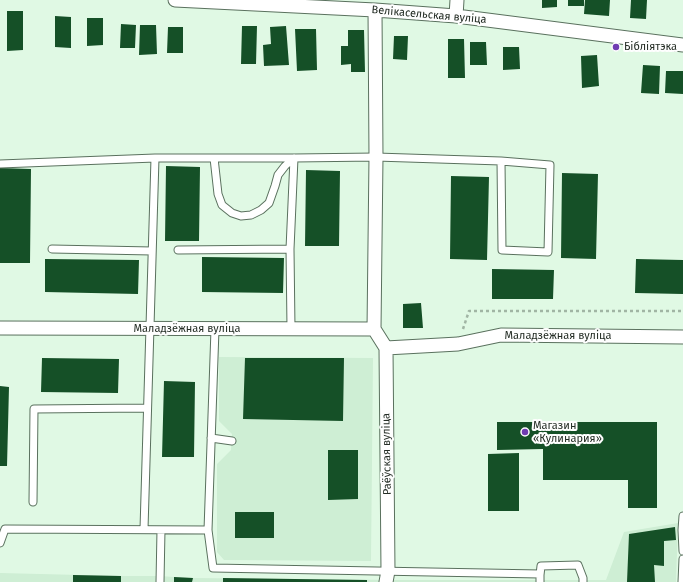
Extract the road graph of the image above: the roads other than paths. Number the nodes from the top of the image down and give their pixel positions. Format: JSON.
{"nodes":[{"id":1,"x":175,"y":0,"type":"edge"},
{"id":2,"x":457,"y":0,"type":"edge"},
{"id":3,"x":375,"y":10,"type":"junction"},
{"id":4,"x":456,"y":16,"type":"junction"},
{"id":5,"x":683,"y":44,"type":"edge"},
{"id":6,"x":376,"y":157,"type":"junction"},
{"id":7,"x":155,"y":158,"type":"junction"},
{"id":8,"x":214,"y":158,"type":"junction"},
{"id":9,"x":294,"y":158,"type":"junction"},
{"id":10,"x":501,"y":161,"type":"junction"},
{"id":11,"x":0,"y":164,"type":"edge"},
{"id":12,"x":52,"y":249,"type":"dead end"},
{"id":13,"x":290,"y":249,"type":"junction"},
{"id":14,"x":178,"y":250,"type":"dead end"},
{"id":15,"x":152,"y":251,"type":"junction"},
{"id":16,"x":0,"y":328,"type":"edge"},
{"id":17,"x":290,"y":328,"type":"junction"},
{"id":18,"x":150,"y":329,"type":"junction"},
{"id":19,"x":215,"y":329,"type":"junction"},
{"id":20,"x":374,"y":329,"type":"junction"},
{"id":21,"x":683,"y":337,"type":"edge"},
{"id":22,"x":386,"y":348,"type":"junction"},
{"id":23,"x":147,"y":408,"type":"junction"},
{"id":24,"x":211,"y":438,"type":"junction"},
{"id":25,"x":232,"y":441,"type":"dead end"},
{"id":26,"x":33,"y":502,"type":"dead end"},
{"id":27,"x":683,"y":516,"type":"edge"},
{"id":28,"x":144,"y":530,"type":"junction"},
{"id":29,"x":161,"y":530,"type":"junction"},
{"id":30,"x":208,"y":530,"type":"junction"},
{"id":31,"x":0,"y":543,"type":"edge"},
{"id":32,"x":683,"y":551,"type":"edge"},
{"id":33,"x":683,"y":559,"type":"edge"},
{"id":34,"x":387,"y":577,"type":"edge"},
{"id":35,"x":540,"y":578,"type":"edge"},
{"id":36,"x":160,"y":582,"type":"edge"},
{"id":37,"x":583,"y":582,"type":"edge"},
{"id":38,"x":682,"y":582,"type":"edge"}],
"edges":[{"from":1,"to":3,"type":"street","name":"Велікасельская вуліца"},
{"from":2,"to":4,"type":"street"},
{"from":3,"to":4,"type":"street","name":"Велікасельская вуліца"},
{"from":3,"to":6,"type":"street"},
{"from":4,"to":5,"type":"street","name":"Велікасельская вуліца"},
{"from":6,"to":9,"type":"lane"},
{"from":6,"to":10,"type":"lane"},
{"from":6,"to":20,"type":"street"},
{"from":7,"to":8,"type":"lane"},
{"from":7,"to":11,"type":"lane"},
{"from":7,"to":15,"type":"lane"},
{"from":8,"to":9,"type":"lane"},
{"from":8,"to":9,"type":"lane"},
{"from":9,"to":13,"type":"lane"},
{"from":10,"to":10,"type":"lane"},
{"from":12,"to":15,"type":"lane"},
{"from":13,"to":14,"type":"lane"},
{"from":13,"to":17,"type":"lane"},
{"from":15,"to":18,"type":"lane"},
{"from":16,"to":18,"type":"street","name":"Маладзёжная вуліца"},
{"from":17,"to":19,"type":"street","name":"Маладзёжная вуліца"},
{"from":17,"to":20,"type":"street","name":"Маладзёжная вуліца"},
{"from":18,"to":19,"type":"street","name":"Маладзёжная вуліца"},
{"from":18,"to":23,"type":"lane"},
{"from":19,"to":24,"type":"lane"},
{"from":20,"to":22,"type":"street"},
{"from":21,"to":22,"type":"street","name":"Маладзёжная вуліца"},
{"from":22,"to":34,"type":"street","name":"Раёўская вуліца"},
{"from":23,"to":26,"type":"lane"},
{"from":23,"to":28,"type":"lane"},
{"from":24,"to":25,"type":"lane"},
{"from":24,"to":30,"type":"lane"},
{"from":27,"to":32,"type":"lane"},
{"from":28,"to":29,"type":"lane"},
{"from":28,"to":31,"type":"lane"},
{"from":29,"to":30,"type":"lane"},
{"from":29,"to":36,"type":"lane"},
{"from":30,"to":34,"type":"lane"},
{"from":33,"to":38,"type":"lane"},
{"from":34,"to":35,"type":"lane"},
{"from":35,"to":37,"type":"lane"}]}
